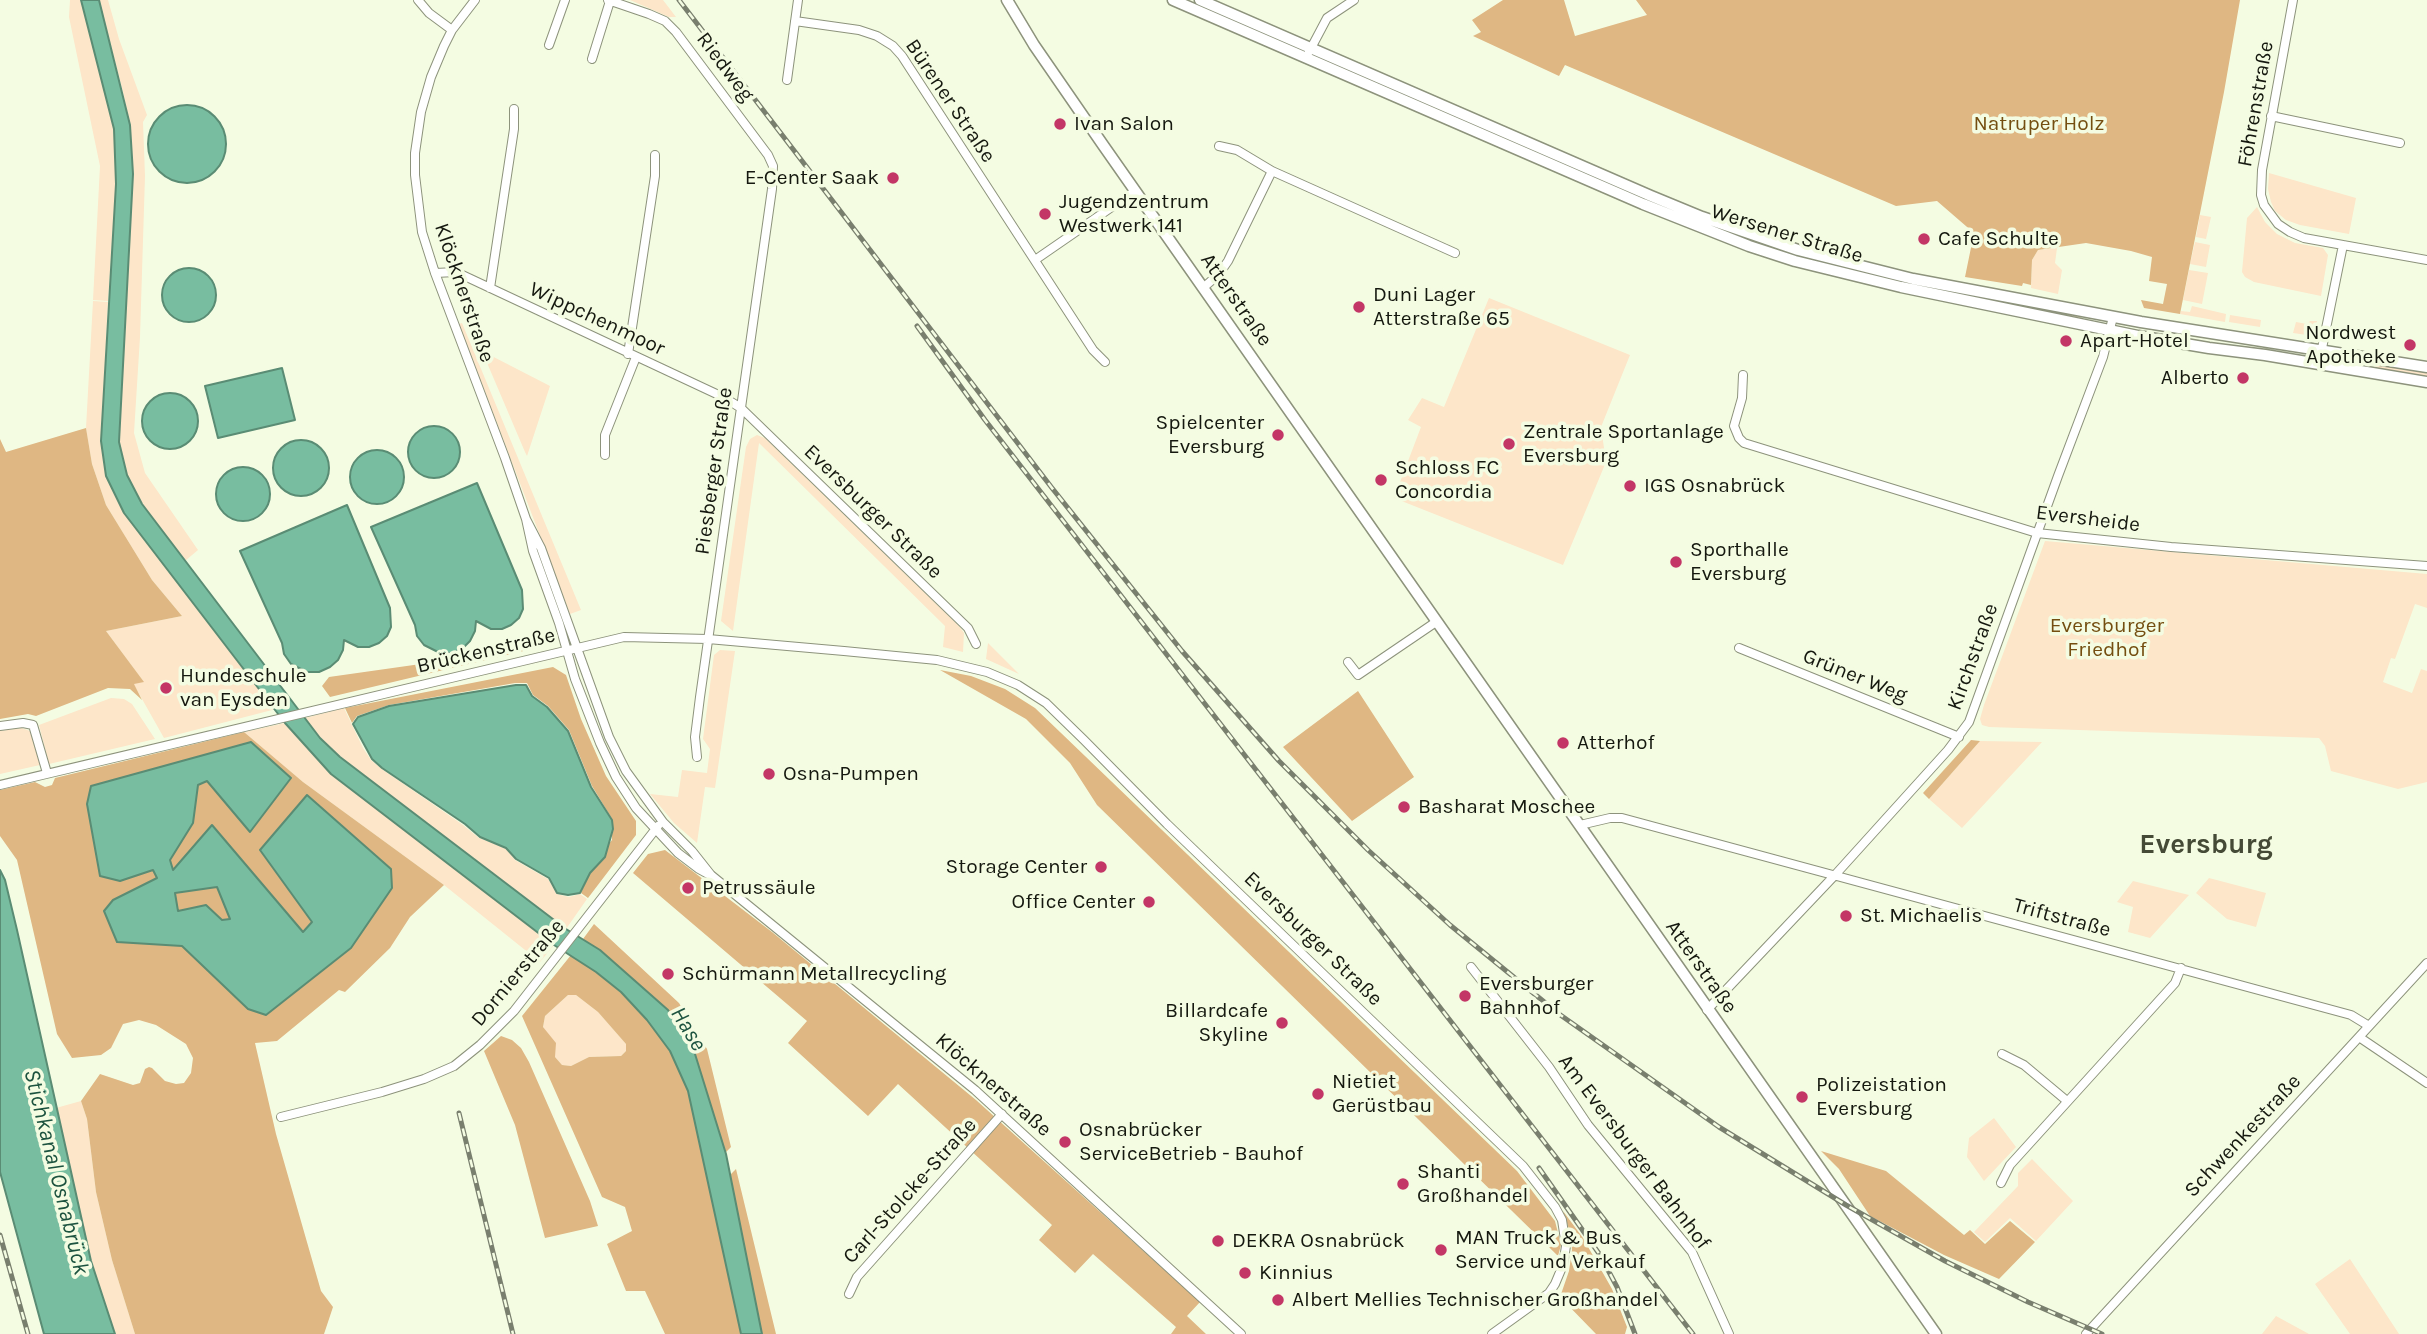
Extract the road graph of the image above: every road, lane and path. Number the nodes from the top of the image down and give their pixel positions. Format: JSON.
{"nodes":[{"id":1,"x":418,"y":0,"type":"edge"},
{"id":2,"x":475,"y":0,"type":"edge"},
{"id":3,"x":565,"y":0,"type":"edge"},
{"id":4,"x":609,"y":0,"type":"edge"},
{"id":5,"x":798,"y":0,"type":"edge"},
{"id":6,"x":1007,"y":0,"type":"edge"},
{"id":7,"x":1173,"y":0,"type":"edge"},
{"id":8,"x":1200,"y":0,"type":"edge"},
{"id":9,"x":1354,"y":0,"type":"edge"},
{"id":10,"x":2293,"y":0,"type":"edge"},
{"id":11,"x":795,"y":21,"type":"junction"},
{"id":12,"x":452,"y":30,"type":"junction"},
{"id":13,"x":549,"y":45,"type":"dead end"},
{"id":14,"x":1308,"y":53,"type":"junction"},
{"id":15,"x":592,"y":59,"type":"dead end"},
{"id":16,"x":787,"y":79,"type":"dead end"},
{"id":17,"x":514,"y":108,"type":"dead end"},
{"id":18,"x":2272,"y":116,"type":"junction"},
{"id":19,"x":2400,"y":143,"type":"dead end"},
{"id":20,"x":1219,"y":146,"type":"dead end"},
{"id":21,"x":654,"y":155,"type":"dead end"},
{"id":22,"x":1272,"y":171,"type":"junction"},
{"id":23,"x":772,"y":189,"type":"joint"},
{"id":24,"x":1135,"y":191,"type":"junction"},
{"id":25,"x":2343,"y":245,"type":"junction"},
{"id":26,"x":1455,"y":253,"type":"dead end"},
{"id":27,"x":1035,"y":260,"type":"junction"},
{"id":28,"x":2427,"y":260,"type":"edge"},
{"id":29,"x":435,"y":273,"type":"junction"},
{"id":30,"x":491,"y":288,"type":"junction"},
{"id":31,"x":1203,"y":288,"type":"junction"},
{"id":32,"x":2113,"y":317,"type":"junction"},
{"id":33,"x":2110,"y":331,"type":"junction"},
{"id":34,"x":2322,"y":350,"type":"junction"},
{"id":35,"x":632,"y":356,"type":"junction"},
{"id":36,"x":1105,"y":362,"type":"dead end"},
{"id":37,"x":2319,"y":363,"type":"junction"},
{"id":38,"x":2427,"y":367,"type":"edge"},
{"id":39,"x":1743,"y":375,"type":"dead end"},
{"id":40,"x":2427,"y":382,"type":"edge"},
{"id":41,"x":741,"y":408,"type":"junction"},
{"id":42,"x":606,"y":455,"type":"dead end"},
{"id":43,"x":526,"y":519,"type":"junction"},
{"id":44,"x":2037,"y":533,"type":"junction"},
{"id":45,"x":2427,"y":566,"type":"edge"},
{"id":46,"x":1436,"y":622,"type":"junction"},
{"id":47,"x":708,"y":639,"type":"junction"},
{"id":48,"x":976,"y":643,"type":"dead end"},
{"id":49,"x":579,"y":647,"type":"junction"},
{"id":50,"x":1739,"y":648,"type":"dead end"},
{"id":51,"x":567,"y":650,"type":"junction"},
{"id":52,"x":1348,"y":662,"type":"dead end"},
{"id":53,"x":987,"y":672,"type":"joint"},
{"id":54,"x":0,"y":726,"type":"edge"},
{"id":55,"x":1959,"y":737,"type":"junction"},
{"id":56,"x":697,"y":757,"type":"dead end"},
{"id":57,"x":47,"y":773,"type":"junction"},
{"id":58,"x":0,"y":785,"type":"edge"},
{"id":59,"x":663,"y":822,"type":"junction"},
{"id":60,"x":1580,"y":825,"type":"junction"},
{"id":61,"x":654,"y":830,"type":"junction"},
{"id":62,"x":711,"y":875,"type":"junction"},
{"id":63,"x":1835,"y":875,"type":"junction"},
{"id":64,"x":2427,"y":963,"type":"edge"},
{"id":65,"x":1471,"y":967,"type":"dead end"},
{"id":66,"x":2181,"y":968,"type":"junction"},
{"id":67,"x":1707,"y":1010,"type":"junction"},
{"id":68,"x":2369,"y":1026,"type":"junction"},
{"id":69,"x":2359,"y":1037,"type":"junction"},
{"id":70,"x":2001,"y":1054,"type":"dead end"},
{"id":71,"x":2427,"y":1083,"type":"edge"},
{"id":72,"x":2067,"y":1101,"type":"junction"},
{"id":73,"x":1002,"y":1114,"type":"junction"},
{"id":74,"x":281,"y":1118,"type":"dead end"},
{"id":75,"x":2001,"y":1183,"type":"dead end"},
{"id":76,"x":849,"y":1294,"type":"dead end"},
{"id":77,"x":1241,"y":1334,"type":"edge"},
{"id":78,"x":1492,"y":1334,"type":"edge"},
{"id":79,"x":1729,"y":1334,"type":"edge"},
{"id":80,"x":1936,"y":1334,"type":"edge"},
{"id":81,"x":2086,"y":1334,"type":"edge"}],
"edges":[{"from":1,"to":12,"type":"street"},
{"from":2,"to":12,"type":"street","name":"Klöcknerstraße"},
{"from":3,"to":13,"type":"street"},
{"from":4,"to":15,"type":"street","name":"Riedweg"},
{"from":4,"to":23,"type":"street","name":"Riedweg"},
{"from":5,"to":11,"type":"street"},
{"from":6,"to":24,"type":"main road","name":"Atterstraße"},
{"from":7,"to":14,"type":"main road","name":"Wersener Straße"},
{"from":8,"to":14,"type":"main road","name":"Wersener Straße"},
{"from":9,"to":14,"type":"street"},
{"from":10,"to":18,"type":"street","name":"Föhrenstraße"},
{"from":11,"to":16,"type":"street"},
{"from":11,"to":27,"type":"street","name":"Bürener Straße"},
{"from":12,"to":29,"type":"street","name":"Klöcknerstraße"},
{"from":14,"to":32,"type":"main road","name":"Wersener Straße"},
{"from":14,"to":33,"type":"main road","name":"Wersener Straße"},
{"from":17,"to":30,"type":"street"},
{"from":18,"to":19,"type":"street"},
{"from":18,"to":25,"type":"street","name":"Föhrenstraße"},
{"from":20,"to":22,"type":"street"},
{"from":21,"to":35,"type":"street"},
{"from":22,"to":26,"type":"street"},
{"from":22,"to":31,"type":"street"},
{"from":23,"to":41,"type":"street","name":"Piesberger Straße"},
{"from":24,"to":27,"type":"street"},
{"from":24,"to":31,"type":"main road","name":"Atterstraße"},
{"from":25,"to":28,"type":"street","name":"Föhrenstraße"},
{"from":25,"to":34,"type":"street"},
{"from":27,"to":36,"type":"street","name":"Bürener Straße"},
{"from":29,"to":30,"type":"street","name":"Wippchenmoor"},
{"from":29,"to":43,"type":"street","name":"Klöcknerstraße"},
{"from":30,"to":35,"type":"street","name":"Wippchenmoor"},
{"from":31,"to":46,"type":"main road","name":"Atterstraße"},
{"from":32,"to":33,"type":"street","name":"Kirchstraße"},
{"from":32,"to":34,"type":"main road","name":"Wersener Straße"},
{"from":33,"to":37,"type":"main road","name":"Wersener Straße"},
{"from":33,"to":44,"type":"street","name":"Kirchstraße"},
{"from":34,"to":37,"type":"street"},
{"from":34,"to":38,"type":"main road","name":"Wersener Straße"},
{"from":35,"to":41,"type":"street","name":"Wippchenmoor"},
{"from":35,"to":42,"type":"street"},
{"from":37,"to":40,"type":"main road","name":"Wersener Straße"},
{"from":39,"to":44,"type":"street","name":"Eversheide"},
{"from":41,"to":47,"type":"street","name":"Piesberger Straße"},
{"from":41,"to":48,"type":"street","name":"Eversburger Straße"},
{"from":43,"to":49,"type":"street","name":"Klöcknerstraße"},
{"from":43,"to":51,"type":"street","name":"Klöcknerstraße"},
{"from":44,"to":45,"type":"street","name":"Eversheide"},
{"from":44,"to":55,"type":"street","name":"Kirchstraße"},
{"from":46,"to":52,"type":"street"},
{"from":46,"to":60,"type":"main road","name":"Atterstraße"},
{"from":47,"to":49,"type":"street","name":"Brückenstraße"},
{"from":47,"to":53,"type":"street","name":"Brückenstraße"},
{"from":47,"to":56,"type":"street","name":"Piesberger Straße"},
{"from":49,"to":51,"type":"street","name":"Brückenstraße"},
{"from":49,"to":59,"type":"street","name":"Klöcknerstraße"},
{"from":50,"to":55,"type":"street","name":"Grüner Weg"},
{"from":51,"to":57,"type":"street","name":"Brückenstraße"},
{"from":51,"to":61,"type":"street","name":"Klöcknerstraße"},
{"from":53,"to":78,"type":"street","name":"Eversburger Straße"},
{"from":54,"to":57,"type":"street"},
{"from":55,"to":63,"type":"street","name":"Kirchstraße"},
{"from":57,"to":58,"type":"street","name":"Brückenstraße"},
{"from":59,"to":61,"type":"street","name":"Dornierstraße"},
{"from":59,"to":62,"type":"street","name":"Klöcknerstraße"},
{"from":60,"to":63,"type":"street","name":"Triftstraße"},
{"from":60,"to":67,"type":"main road","name":"Atterstraße"},
{"from":61,"to":62,"type":"street","name":"Klöcknerstraße"},
{"from":61,"to":74,"type":"street","name":"Dornierstraße"},
{"from":62,"to":73,"type":"street","name":"Klöcknerstraße"},
{"from":63,"to":66,"type":"street","name":"Triftstraße"},
{"from":63,"to":67,"type":"street","name":"Kirchstraße"},
{"from":64,"to":68,"type":"street","name":"Schwenkestraße"},
{"from":65,"to":79,"type":"street","name":"Am Eversburger Bahnhof"},
{"from":66,"to":68,"type":"street","name":"Triftstraße"},
{"from":66,"to":72,"type":"street"},
{"from":67,"to":80,"type":"main road","name":"Atterstraße"},
{"from":68,"to":69,"type":"street","name":"Schwenkestraße"},
{"from":69,"to":71,"type":"street"},
{"from":69,"to":81,"type":"street","name":"Schwenkestraße"},
{"from":70,"to":72,"type":"street"},
{"from":72,"to":75,"type":"street"},
{"from":73,"to":76,"type":"street","name":"Carl-Stolcke-Straße"},
{"from":73,"to":77,"type":"street","name":"Klöcknerstraße"}]}
